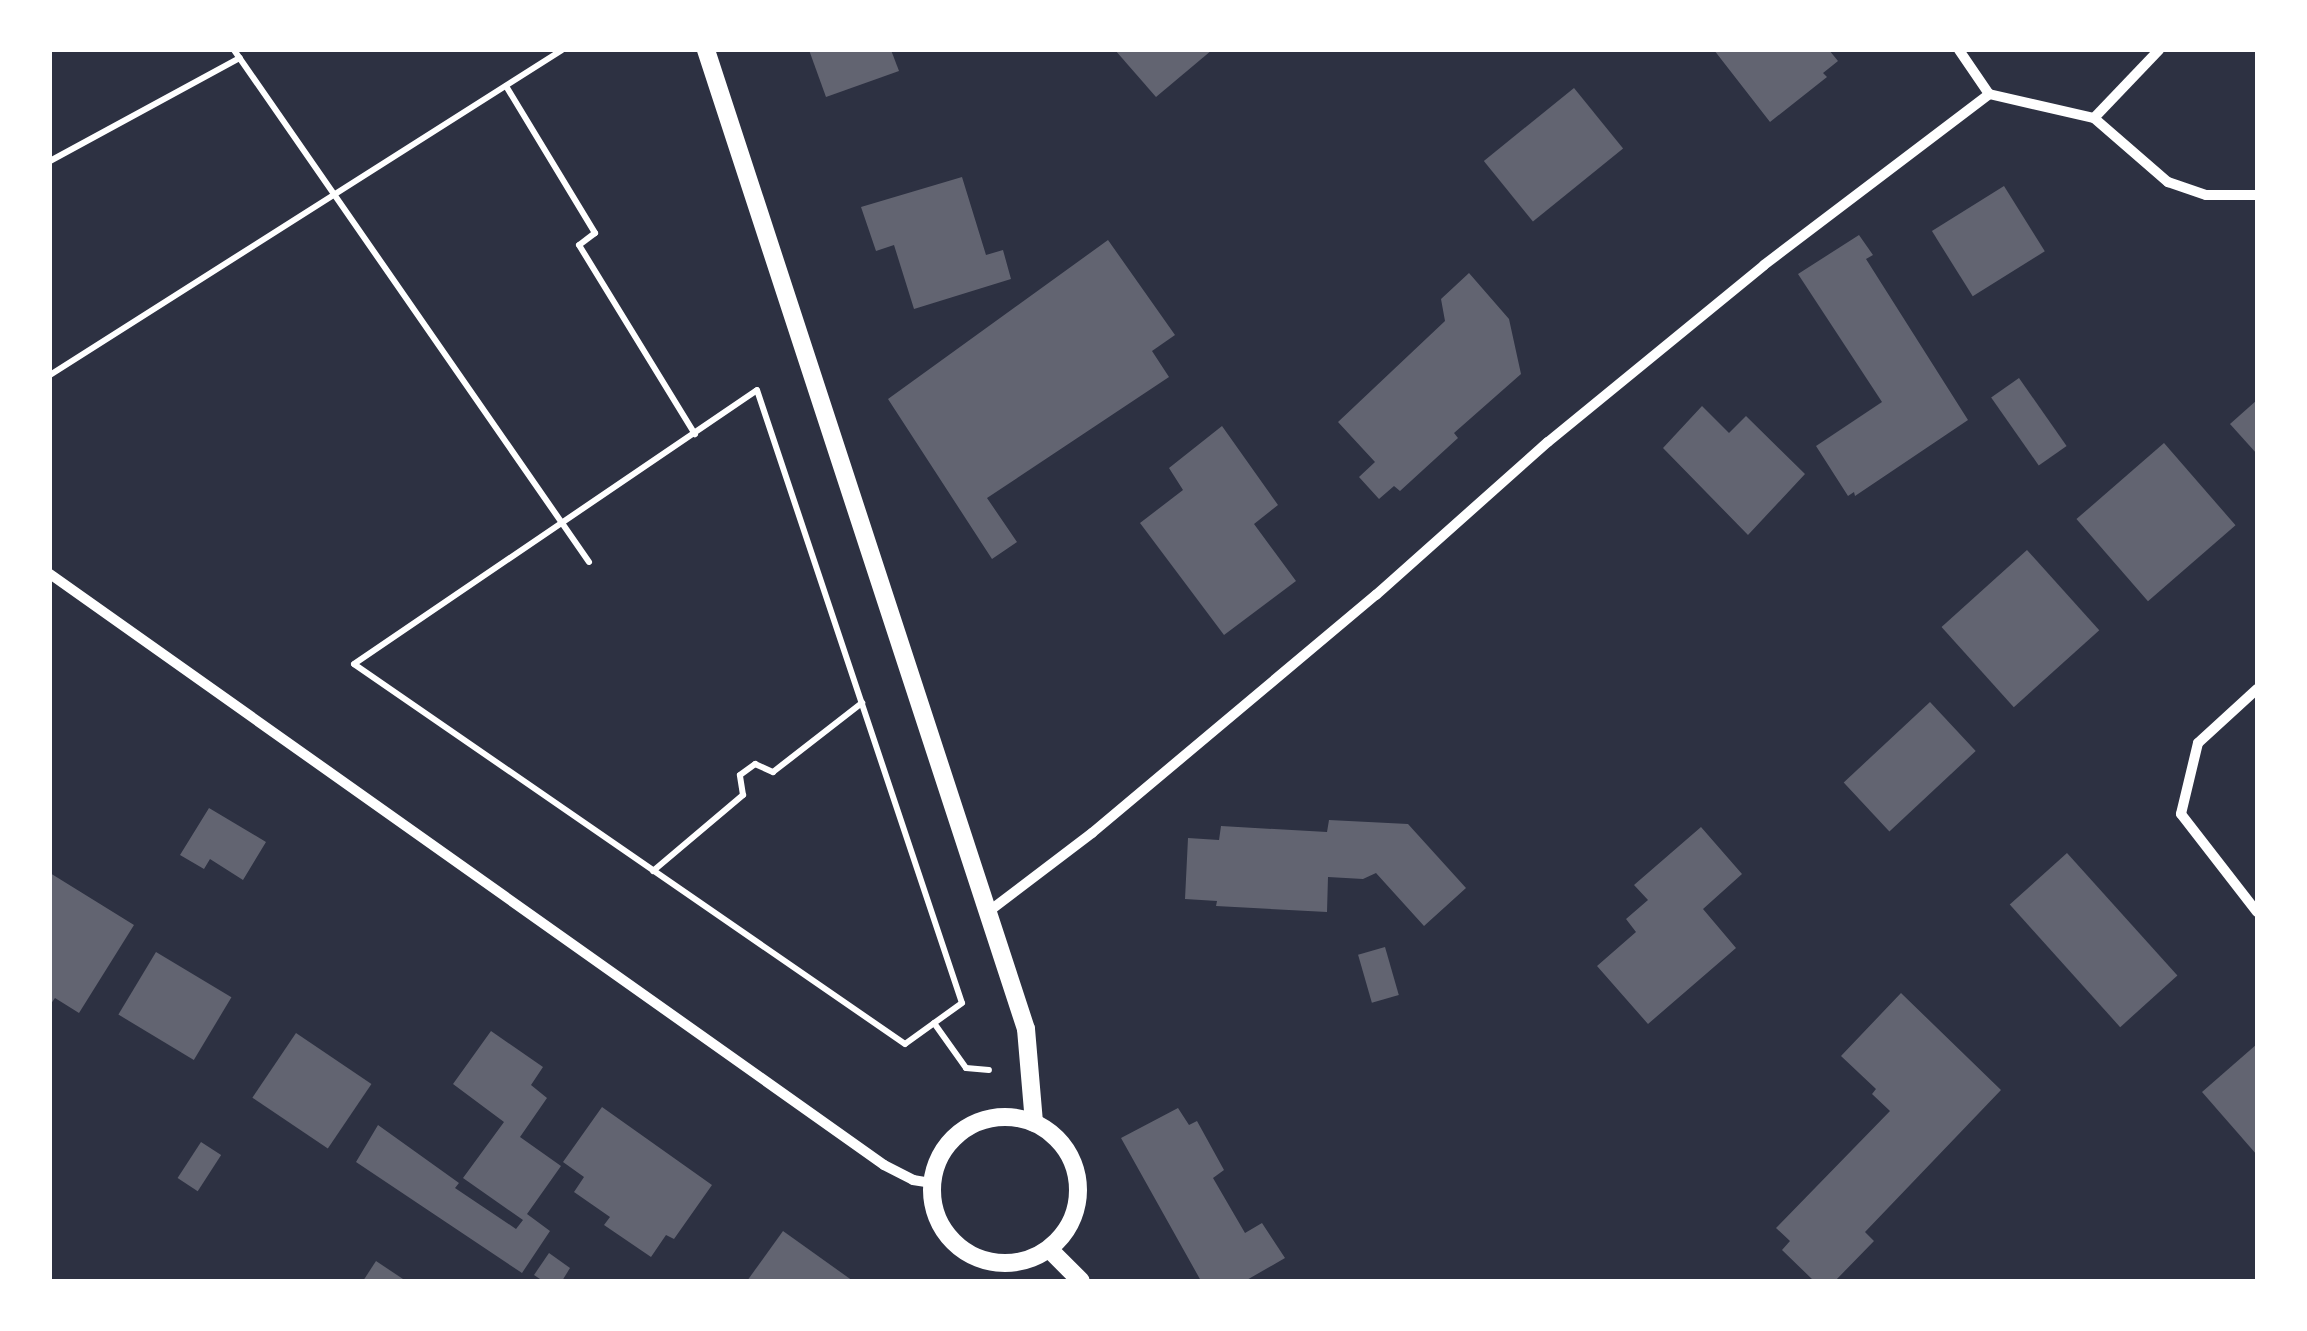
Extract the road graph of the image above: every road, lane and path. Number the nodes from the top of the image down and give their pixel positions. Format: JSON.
{"nodes":[{"id":1,"x":562,"y":50,"type":"edge"},
{"id":2,"x":706,"y":50,"type":"edge"},
{"id":3,"x":1959,"y":50,"type":"edge"},
{"id":4,"x":2159,"y":50,"type":"edge"},
{"id":5,"x":237,"y":54,"type":"edge"},
{"id":6,"x":506,"y":86,"type":"junction"},
{"id":7,"x":1989,"y":94,"type":"junction"},
{"id":8,"x":2094,"y":118,"type":"junction"},
{"id":9,"x":50,"y":161,"type":"edge"},
{"id":10,"x":2257,"y":195,"type":"edge"},
{"id":11,"x":335,"y":196,"type":"junction"},
{"id":12,"x":50,"y":375,"type":"edge"},
{"id":13,"x":695,"y":434,"type":"junction"},
{"id":14,"x":563,"y":524,"type":"junction"},
{"id":15,"x":589,"y":562,"type":"dead end"},
{"id":16,"x":50,"y":574,"type":"edge"},
{"id":17,"x":2257,"y":689,"type":"edge"},
{"id":18,"x":862,"y":703,"type":"junction"},
{"id":19,"x":654,"y":871,"type":"junction"},
{"id":20,"x":2257,"y":912,"type":"edge"},
{"id":21,"x":987,"y":913,"type":"junction"},
{"id":22,"x":934,"y":1022,"type":"junction"},
{"id":23,"x":958,"y":1056,"type":"dead end"},
{"id":24,"x":1034,"y":1122,"type":"junction"},
{"id":25,"x":931,"y":1183,"type":"junction"},
{"id":26,"x":1049,"y":1249,"type":"junction"},
{"id":27,"x":1081,"y":1281,"type":"edge"}],
"edges":[{"from":1,"to":6,"type":"path"},
{"from":2,"to":21,"type":"street"},
{"from":3,"to":7,"type":"street"},
{"from":4,"to":8,"type":"street"},
{"from":5,"to":9,"type":"path"},
{"from":5,"to":11,"type":"path"},
{"from":6,"to":11,"type":"path"},
{"from":6,"to":13,"type":"path"},
{"from":7,"to":8,"type":"street"},
{"from":7,"to":21,"type":"street"},
{"from":8,"to":10,"type":"street"},
{"from":11,"to":12,"type":"path"},
{"from":11,"to":14,"type":"path"},
{"from":13,"to":14,"type":"path"},
{"from":13,"to":18,"type":"path"},
{"from":14,"to":15,"type":"path"},
{"from":14,"to":19,"type":"path"},
{"from":16,"to":25,"type":"street"},
{"from":17,"to":20,"type":"street"},
{"from":18,"to":19,"type":"path"},
{"from":18,"to":22,"type":"path"},
{"from":19,"to":22,"type":"path"},
{"from":21,"to":24,"type":"street"},
{"from":22,"to":23,"type":"path"},
{"from":24,"to":25,"type":"street"},
{"from":24,"to":26,"type":"street"},
{"from":25,"to":26,"type":"street"},
{"from":26,"to":27,"type":"street"}]}
